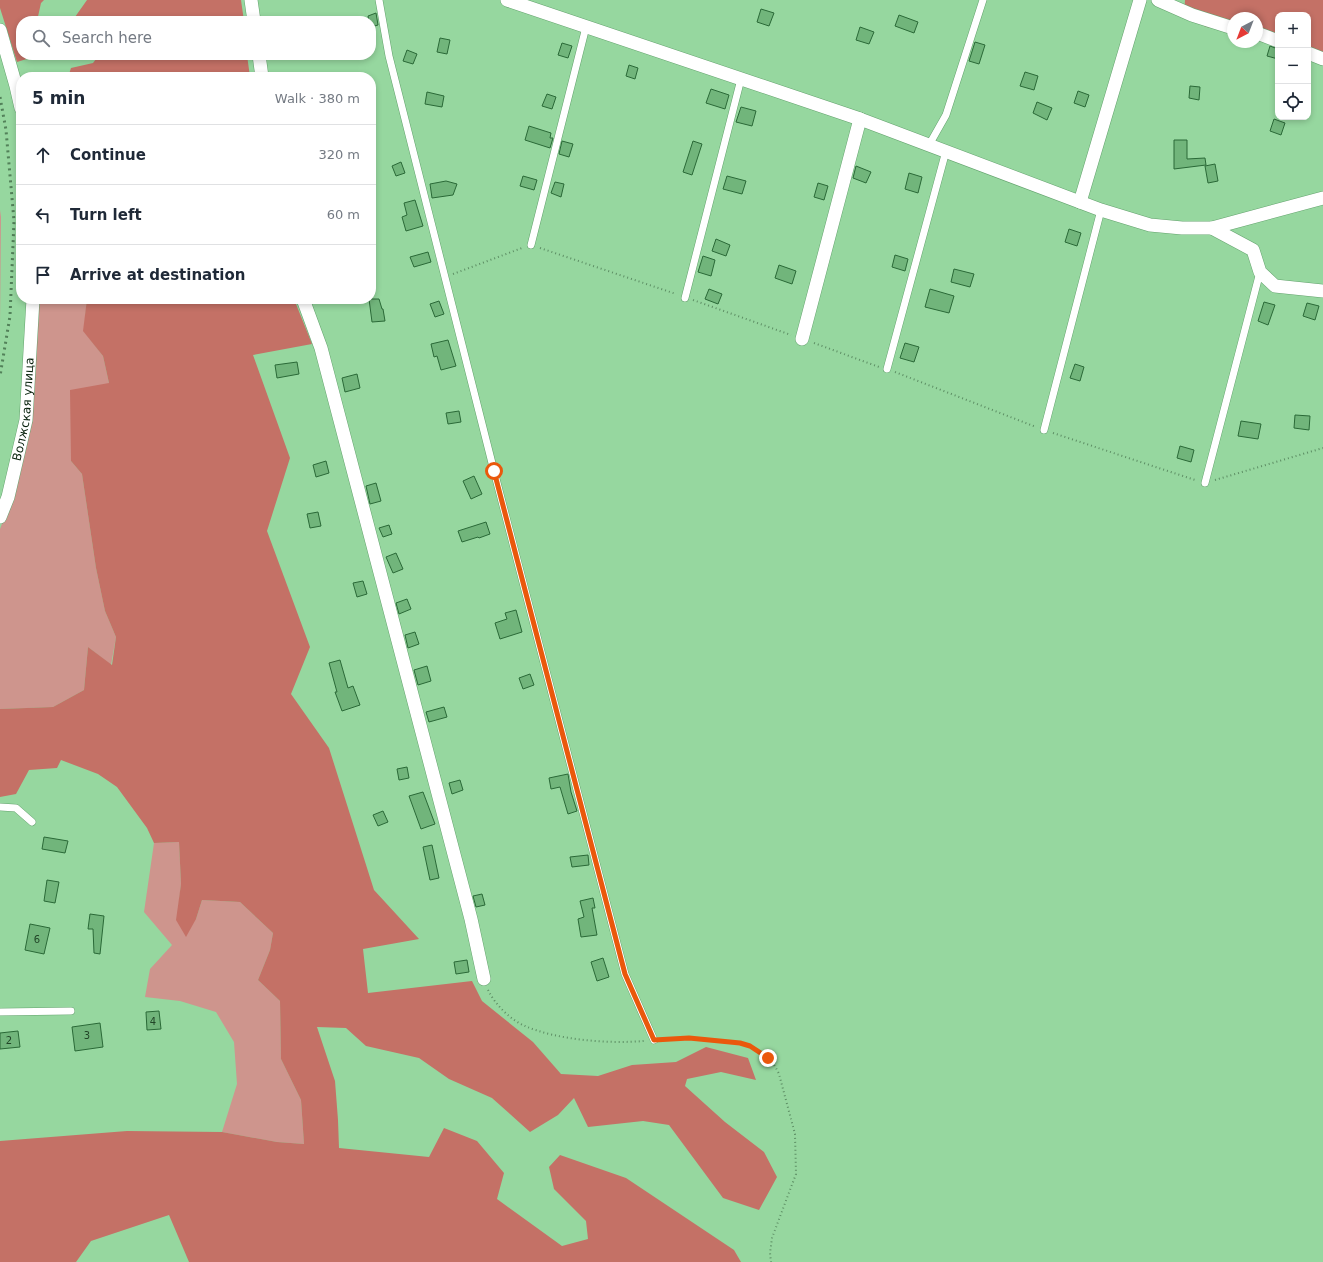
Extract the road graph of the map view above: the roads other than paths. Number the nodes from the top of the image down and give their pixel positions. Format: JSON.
{"nodes":[{"id":1,"x":251,"y":0,"type":"edge"},
{"id":2,"x":379,"y":0,"type":"edge"},
{"id":3,"x":507,"y":0,"type":"edge"},
{"id":4,"x":983,"y":0,"type":"edge"},
{"id":5,"x":1140,"y":0,"type":"edge"},
{"id":6,"x":1158,"y":0,"type":"edge"},
{"id":7,"x":253,"y":16,"type":"edge"},
{"id":8,"x":1227,"y":26,"type":"edge"},
{"id":9,"x":586,"y":27,"type":"junction"},
{"id":10,"x":0,"y":30,"type":"edge"},
{"id":11,"x":1263,"y":35,"type":"edge"},
{"id":12,"x":1275,"y":40,"type":"edge"},
{"id":13,"x":1311,"y":54,"type":"edge"},
{"id":14,"x":1323,"y":59,"type":"edge"},
{"id":15,"x":260,"y":60,"type":"edge"},
{"id":16,"x":261,"y":72,"type":"edge"},
{"id":17,"x":741,"y":79,"type":"junction"},
{"id":18,"x":16,"y":86,"type":"edge"},
{"id":19,"x":860,"y":119,"type":"junction"},
{"id":20,"x":929,"y":145,"type":"junction"},
{"id":21,"x":946,"y":151,"type":"junction"},
{"id":22,"x":1323,"y":198,"type":"edge"},
{"id":23,"x":1080,"y":202,"type":"junction"},
{"id":24,"x":1100,"y":210,"type":"junction"},
{"id":25,"x":1212,"y":228,"type":"junction"},
{"id":26,"x":531,"y":245,"type":"dead end"},
{"id":27,"x":1260,"y":272,"type":"junction"},
{"id":28,"x":1323,"y":291,"type":"edge"},
{"id":29,"x":685,"y":298,"type":"dead end"},
{"id":30,"x":33,"y":304,"type":"edge"},
{"id":31,"x":305,"y":304,"type":"edge"},
{"id":32,"x":802,"y":339,"type":"dead end"},
{"id":33,"x":887,"y":370,"type":"dead end"},
{"id":34,"x":1044,"y":430,"type":"dead end"},
{"id":35,"x":1206,"y":483,"type":"dead end"},
{"id":36,"x":0,"y":517,"type":"edge"},
{"id":37,"x":0,"y":807,"type":"edge"},
{"id":38,"x":32,"y":822,"type":"dead end"},
{"id":39,"x":484,"y":979,"type":"road end"},
{"id":40,"x":71,"y":1011,"type":"dead end"},
{"id":41,"x":0,"y":1012,"type":"edge"},
{"id":42,"x":654,"y":1040,"type":"road end"}],
"edges":[{"from":1,"to":7,"type":"street"},
{"from":2,"to":42,"type":"lane"},
{"from":3,"to":9,"type":"street"},
{"from":4,"to":20,"type":"lane"},
{"from":5,"to":23,"type":"street"},
{"from":6,"to":8,"type":"street"},
{"from":9,"to":17,"type":"street"},
{"from":9,"to":26,"type":"lane"},
{"from":10,"to":18,"type":"street"},
{"from":11,"to":12,"type":"street"},
{"from":13,"to":14,"type":"street"},
{"from":15,"to":16,"type":"street"},
{"from":17,"to":19,"type":"street"},
{"from":17,"to":29,"type":"lane"},
{"from":19,"to":20,"type":"street"},
{"from":19,"to":32,"type":"street"},
{"from":20,"to":21,"type":"street"},
{"from":21,"to":23,"type":"street"},
{"from":21,"to":33,"type":"lane"},
{"from":22,"to":25,"type":"street"},
{"from":23,"to":24,"type":"street"},
{"from":24,"to":25,"type":"street"},
{"from":24,"to":34,"type":"lane"},
{"from":25,"to":27,"type":"street"},
{"from":27,"to":28,"type":"street"},
{"from":27,"to":35,"type":"lane"},
{"from":30,"to":36,"type":"street","name":"Волжская улица"},
{"from":31,"to":39,"type":"street"},
{"from":37,"to":38,"type":"lane"},
{"from":40,"to":41,"type":"lane"}]}
